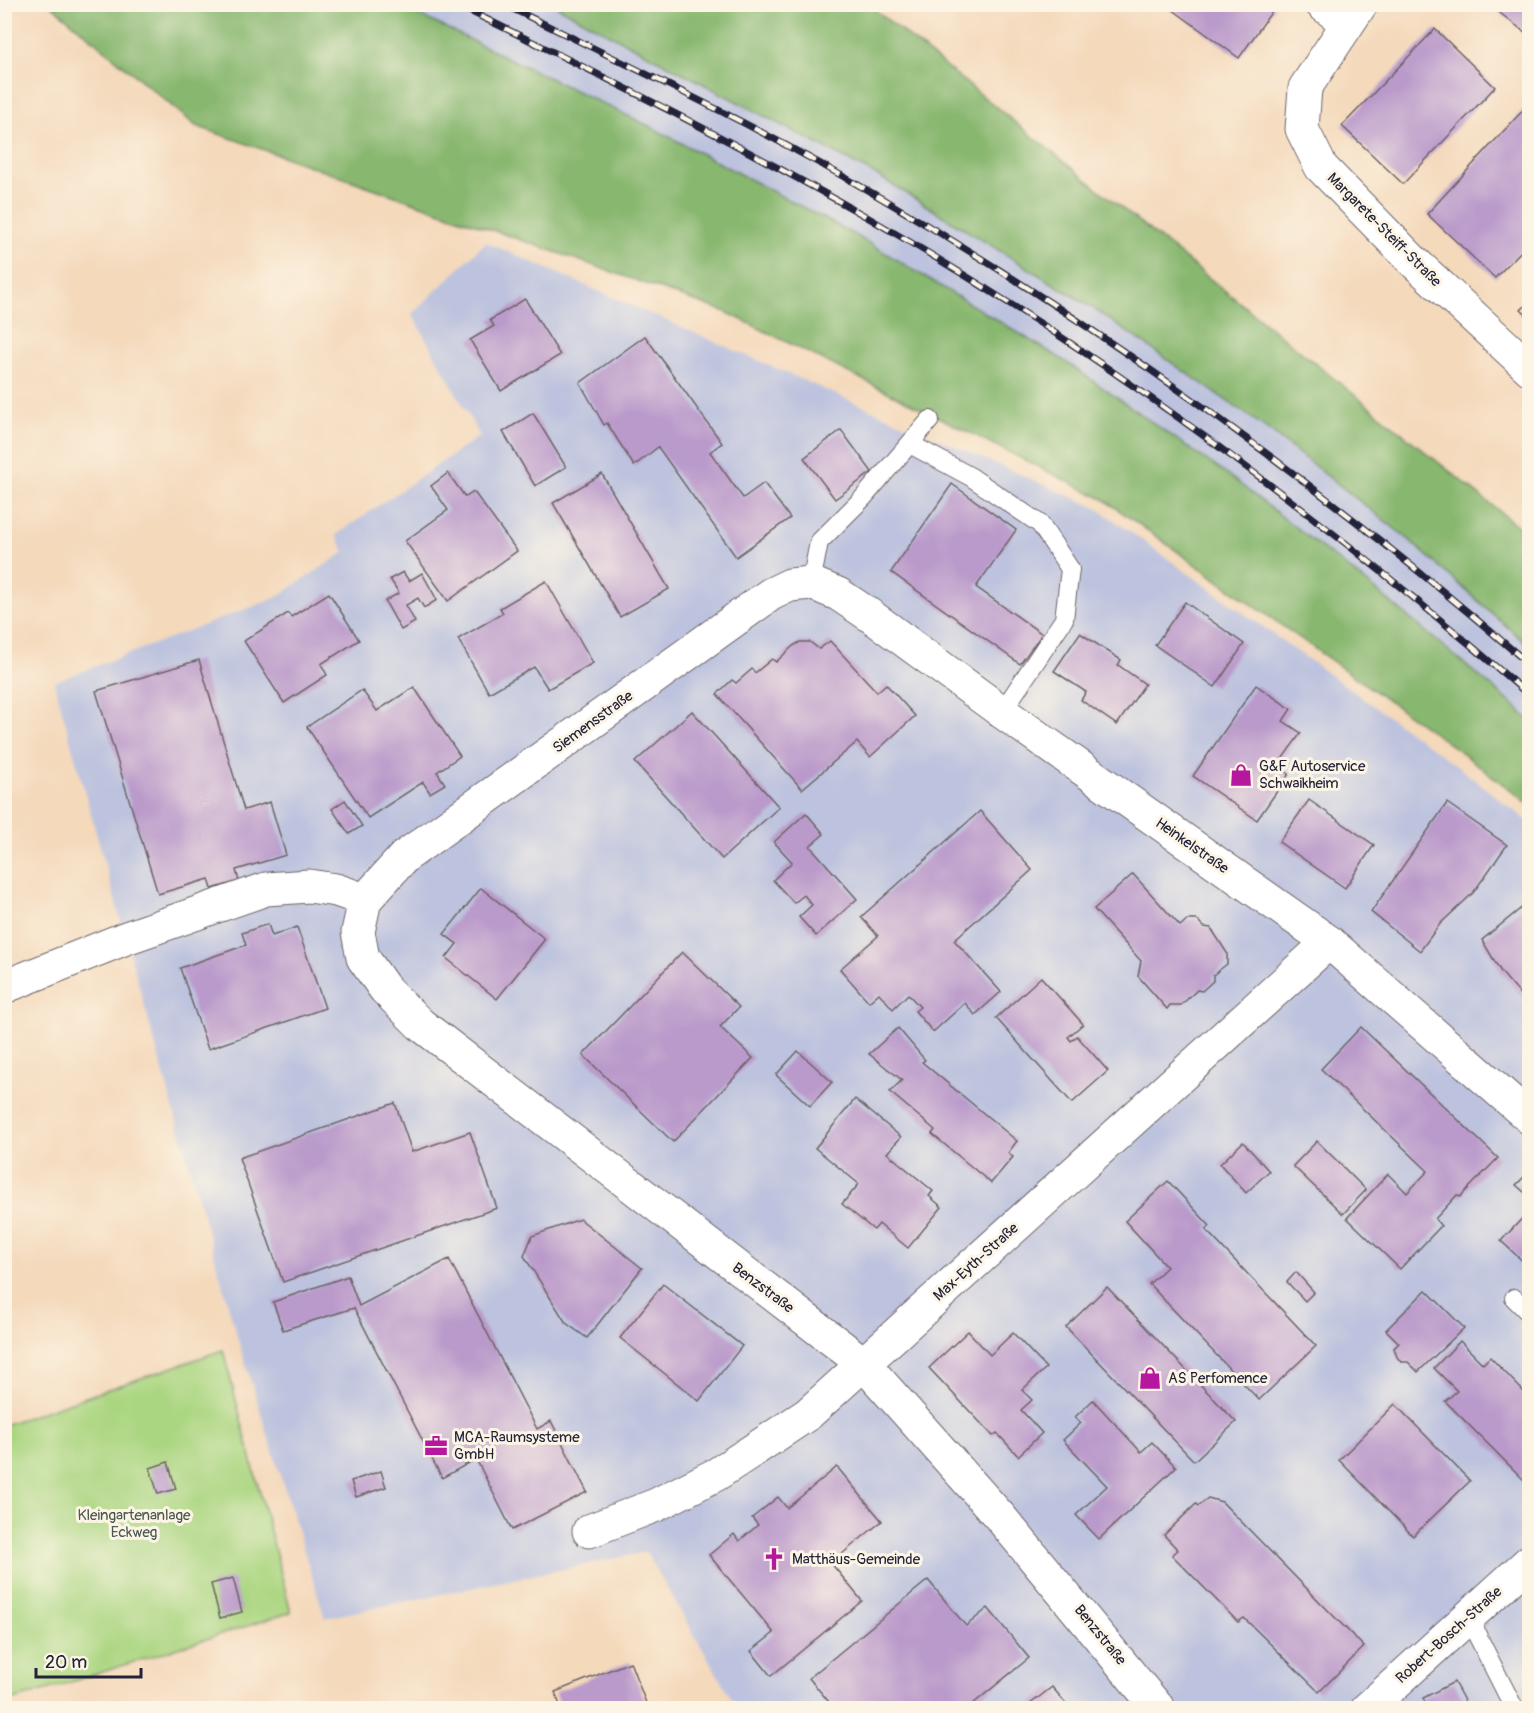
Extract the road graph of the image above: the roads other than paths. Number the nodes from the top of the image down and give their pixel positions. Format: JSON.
{"nodes":[{"id":1,"x":1343,"y":11,"type":"edge"},
{"id":2,"x":1530,"y":369,"type":"edge"},
{"id":3,"x":930,"y":420,"type":"dead end"},
{"id":4,"x":910,"y":444,"type":"junction"},
{"id":5,"x":824,"y":589,"type":"junction"},
{"id":6,"x":1002,"y":712,"type":"junction"},
{"id":7,"x":365,"y":900,"type":"junction"},
{"id":8,"x":1329,"y":942,"type":"junction"},
{"id":9,"x":4,"y":987,"type":"edge"},
{"id":10,"x":1530,"y":1118,"type":"edge"},
{"id":11,"x":1514,"y":1298,"type":"dead end"},
{"id":12,"x":1530,"y":1314,"type":"edge"},
{"id":13,"x":864,"y":1364,"type":"junction"},
{"id":14,"x":589,"y":1532,"type":"dead end"},
{"id":15,"x":1528,"y":1568,"type":"edge"},
{"id":16,"x":1468,"y":1617,"type":"junction"},
{"id":17,"x":1158,"y":1708,"type":"edge"},
{"id":18,"x":1368,"y":1708,"type":"edge"},
{"id":19,"x":1514,"y":1708,"type":"edge"}],
"edges":[{"from":1,"to":2,"type":"street","name":"Margarete-Steiff-Straße"},
{"from":3,"to":4,"type":"lane"},
{"from":4,"to":5,"type":"lane"},
{"from":4,"to":6,"type":"lane"},
{"from":5,"to":6,"type":"street","name":"Heinkelstraße"},
{"from":5,"to":7,"type":"street","name":"Siemensstraße"},
{"from":6,"to":8,"type":"street","name":"Heinkelstraße"},
{"from":7,"to":9,"type":"street"},
{"from":7,"to":13,"type":"street","name":"Benzstraße"},
{"from":8,"to":10,"type":"street","name":"Heinkelstraße"},
{"from":8,"to":13,"type":"street","name":"Max-Eyth-Straße"},
{"from":11,"to":12,"type":"lane"},
{"from":13,"to":14,"type":"street","name":"Max-Eyth-Straße"},
{"from":13,"to":17,"type":"street","name":"Benzstraße"},
{"from":15,"to":16,"type":"street","name":"Robert-Bosch-Straße"},
{"from":16,"to":18,"type":"street","name":"Robert-Bosch-Straße"},
{"from":16,"to":19,"type":"lane"}]}
